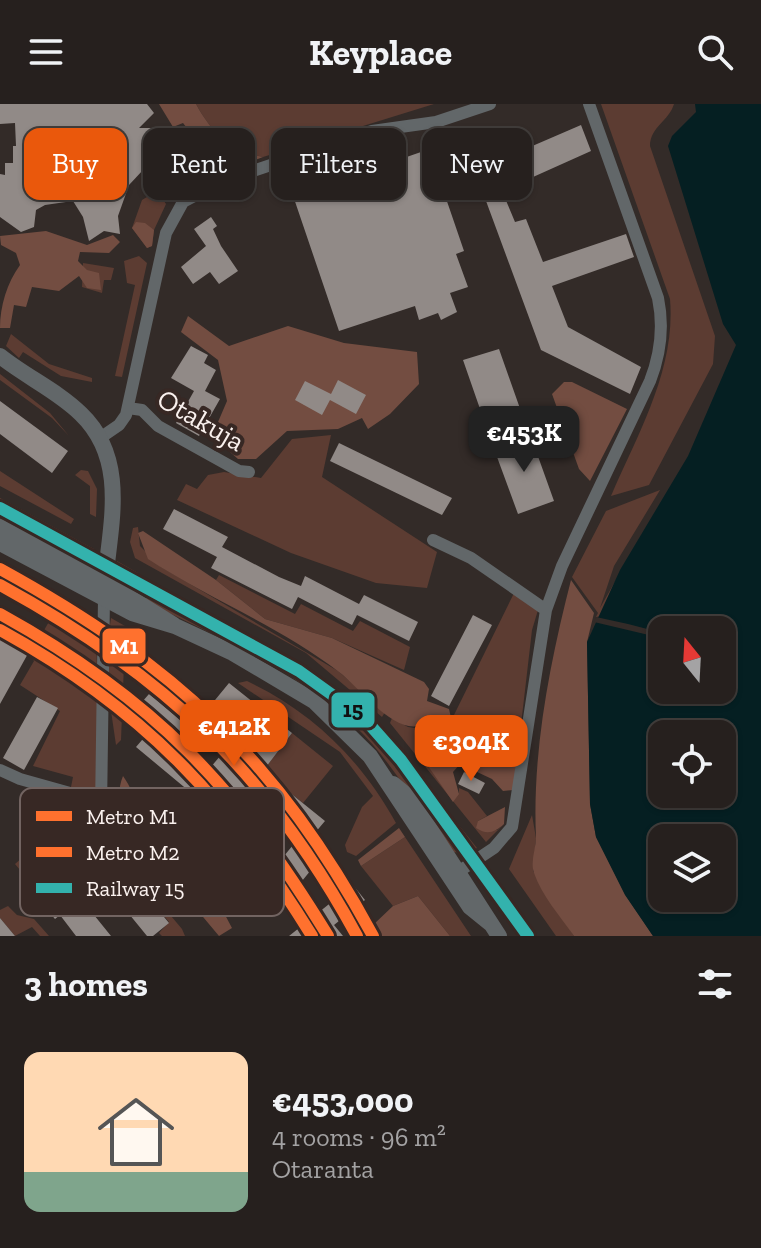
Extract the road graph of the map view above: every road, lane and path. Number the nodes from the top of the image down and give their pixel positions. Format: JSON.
{"nodes":[{"id":1,"x":490,"y":104,"type":"edge"},
{"id":2,"x":589,"y":104,"type":"edge"},
{"id":3,"x":0,"y":356,"type":"edge"},
{"id":4,"x":128,"y":408,"type":"junction"},
{"id":5,"x":100,"y":438,"type":"junction"},
{"id":6,"x":249,"y":472,"type":"dead end"},
{"id":7,"x":0,"y":527,"type":"edge"},
{"id":8,"x":433,"y":540,"type":"dead end"},
{"id":9,"x":0,"y":543,"type":"edge"},
{"id":10,"x":104,"y":590,"type":"junction"},
{"id":11,"x":546,"y":610,"type":"junction"},
{"id":12,"x":0,"y":770,"type":"edge"},
{"id":13,"x":55,"y":788,"type":"edge"},
{"id":14,"x":101,"y":788,"type":"edge"},
{"id":15,"x":455,"y":874,"type":"junction"},
{"id":16,"x":495,"y":930,"type":"edge"}],
"edges":[{"from":1,"to":4,"type":"street"},
{"from":2,"to":11,"type":"street"},
{"from":3,"to":5,"type":"street"},
{"from":4,"to":5,"type":"street"},
{"from":4,"to":6,"type":"street","name":"Otakuja"},
{"from":5,"to":10,"type":"street"},
{"from":7,"to":10,"type":"street"},
{"from":8,"to":11,"type":"street"},
{"from":9,"to":10,"type":"street"},
{"from":10,"to":14,"type":"street"},
{"from":10,"to":15,"type":"street"},
{"from":11,"to":15,"type":"street"},
{"from":12,"to":13,"type":"street"},
{"from":15,"to":16,"type":"street"}]}
